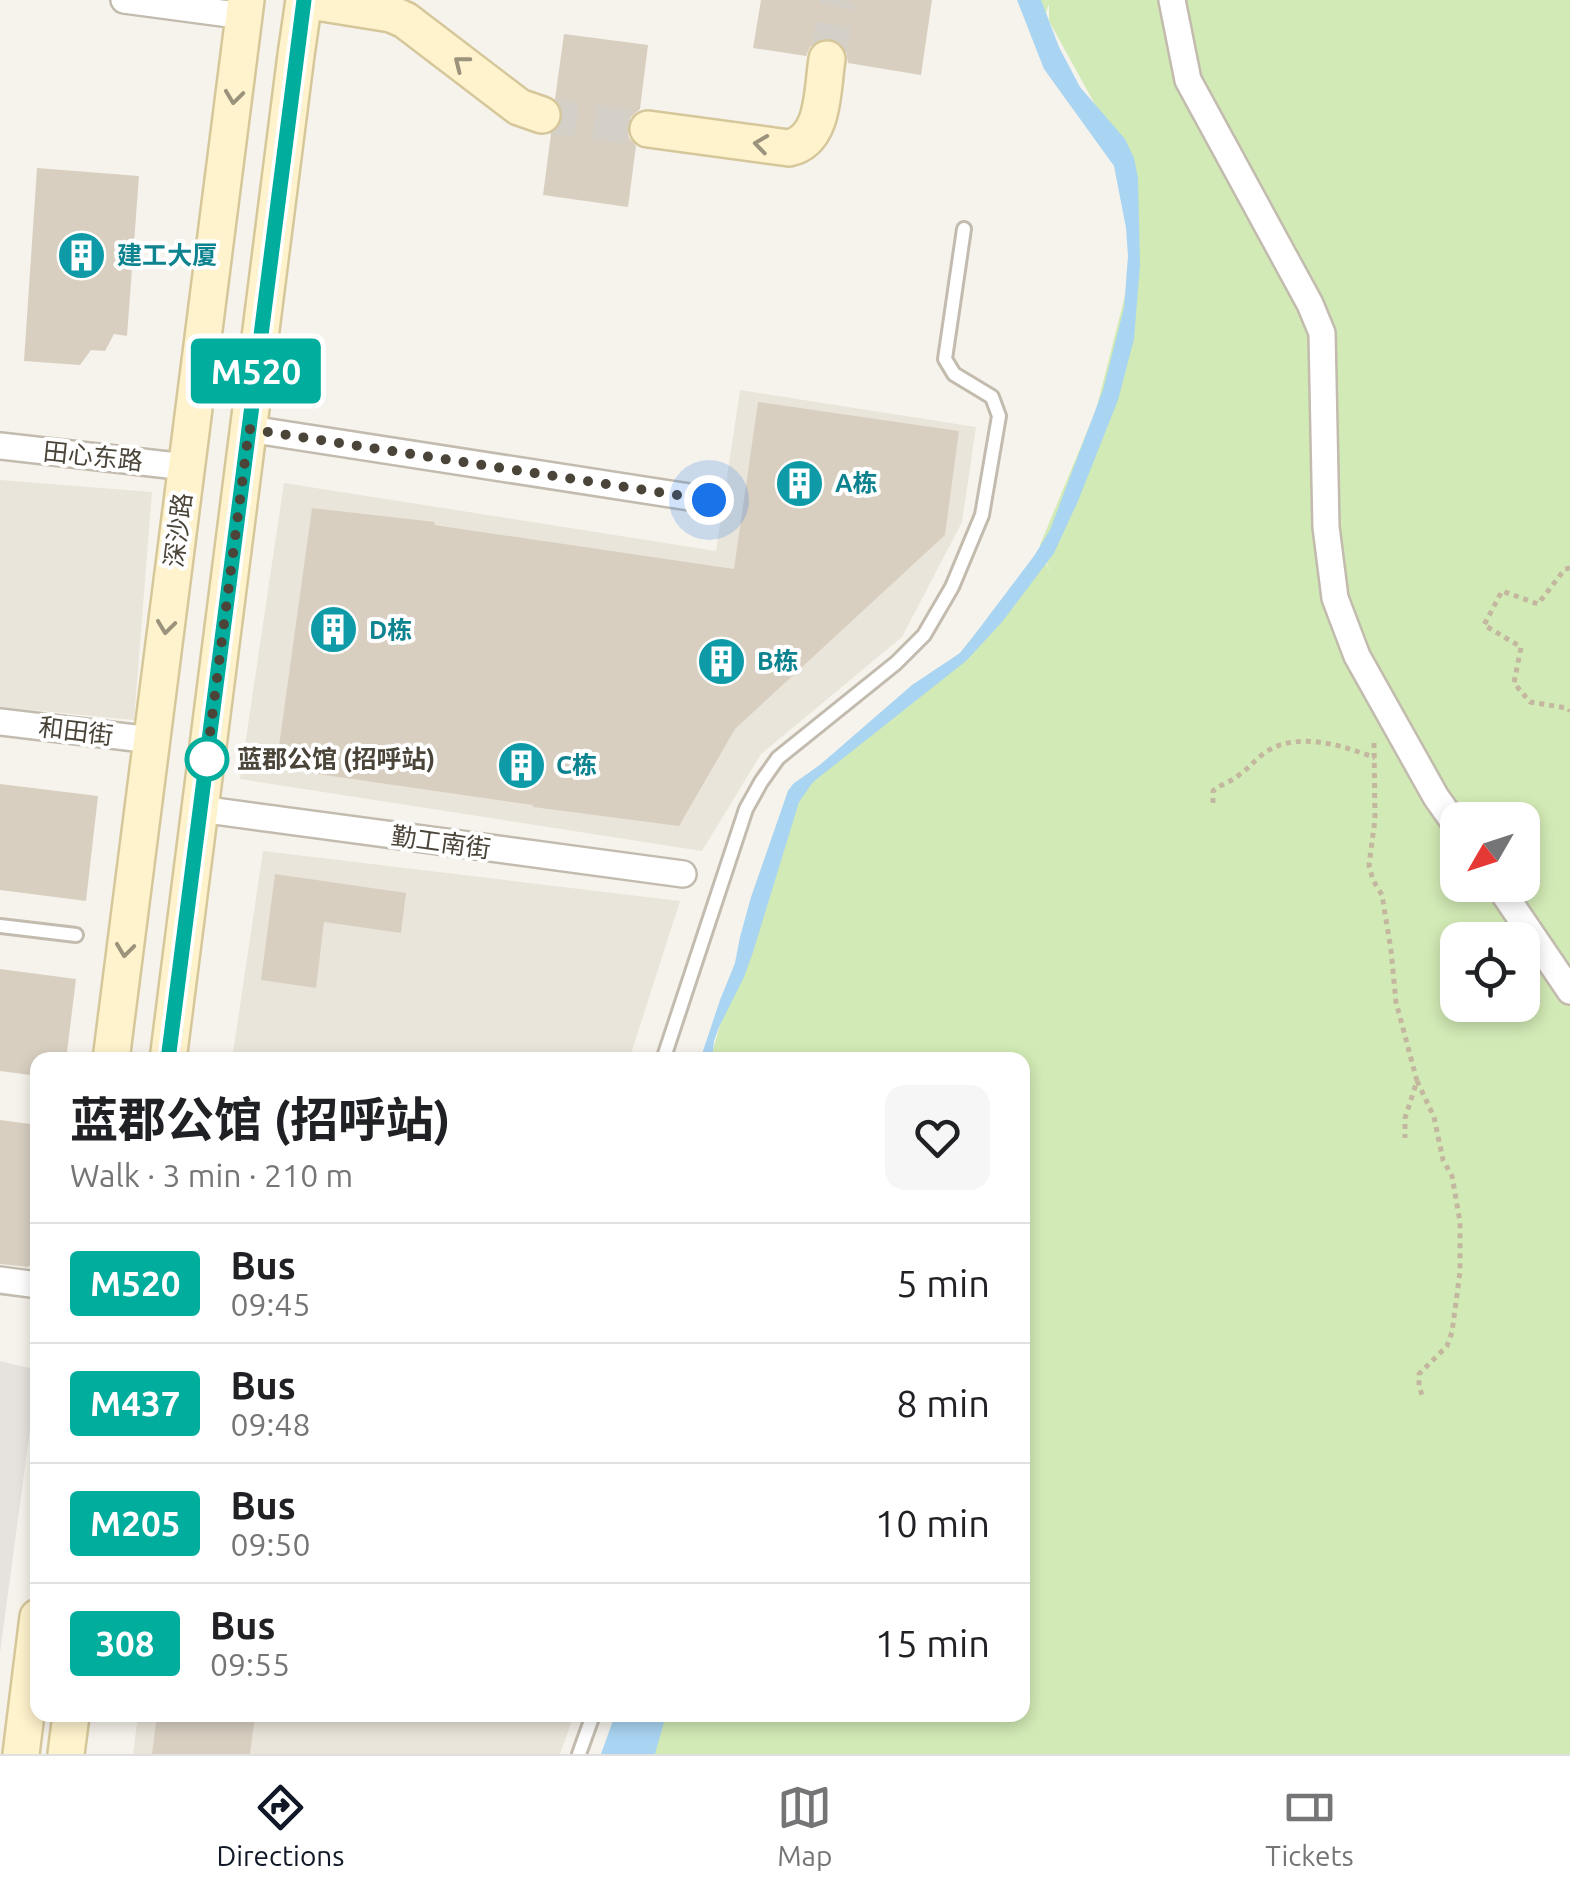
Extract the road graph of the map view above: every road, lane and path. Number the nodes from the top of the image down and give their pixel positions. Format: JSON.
{"nodes":[{"id":1,"x":124,"y":0,"type":"edge"},
{"id":2,"x":304,"y":0,"type":"edge"},
{"id":3,"x":1172,"y":0,"type":"edge"},
{"id":4,"x":253,"y":5,"type":"edge"},
{"id":5,"x":828,"y":60,"type":"tunnel mouth"},
{"id":6,"x":542,"y":115,"type":"tunnel mouth"},
{"id":7,"x":648,"y":129,"type":"tunnel mouth"},
{"id":8,"x":964,"y":229,"type":"dead end"},
{"id":9,"x":249,"y":429,"type":"junction"},
{"id":10,"x":0,"y":446,"type":"edge"},
{"id":11,"x":186,"y":467,"type":"junction"},
{"id":12,"x":709,"y":500,"type":"dead end"},
{"id":13,"x":1570,"y":568,"type":"edge"},
{"id":14,"x":1570,"y":711,"type":"edge"},
{"id":15,"x":0,"y":722,"type":"edge"},
{"id":16,"x":1372,"y":730,"type":"dead end"},
{"id":17,"x":152,"y":740,"type":"junction"},
{"id":18,"x":1376,"y":758,"type":"junction"},
{"id":19,"x":1213,"y":803,"type":"dead end"},
{"id":20,"x":1440,"y":803,"type":"edge"},
{"id":21,"x":200,"y":809,"type":"junction"},
{"id":22,"x":683,"y":874,"type":"dead end"},
{"id":23,"x":1510,"y":902,"type":"edge"},
{"id":24,"x":0,"y":926,"type":"edge"},
{"id":25,"x":76,"y":935,"type":"dead end"},
{"id":26,"x":1570,"y":991,"type":"edge"},
{"id":27,"x":112,"y":1052,"type":"edge"},
{"id":28,"x":169,"y":1052,"type":"edge"},
{"id":29,"x":666,"y":1052,"type":"edge"},
{"id":30,"x":1417,"y":1081,"type":"junction"},
{"id":31,"x":1405,"y":1138,"type":"dead end"},
{"id":32,"x":0,"y":1280,"type":"edge"},
{"id":33,"x":30,"y":1283,"type":"edge"},
{"id":34,"x":1423,"y":1398,"type":"dead end"},
{"id":35,"x":30,"y":1681,"type":"edge"},
{"id":36,"x":69,"y":1722,"type":"edge"},
{"id":37,"x":590,"y":1722,"type":"edge"},
{"id":38,"x":21,"y":1754,"type":"edge"},
{"id":39,"x":66,"y":1754,"type":"edge"},
{"id":40,"x":579,"y":1754,"type":"edge"}],
"edges":[{"from":1,"to":4,"type":"street"},
{"from":6,"to":2,"type":"main road","one_way":true},
{"from":2,"to":9,"type":"main road"},
{"from":3,"to":20,"type":"street"},
{"from":4,"to":11,"type":"main road","name":"深沙路","one_way":true},
{"from":5,"to":7,"type":"main road","one_way":true},
{"from":8,"to":29,"type":"lane"},
{"from":9,"to":12,"type":"street"},
{"from":9,"to":21,"type":"main road"},
{"from":10,"to":11,"type":"street","name":"田心东路"},
{"from":11,"to":17,"type":"main road","name":"深沙路","one_way":true},
{"from":13,"to":14,"type":"path"},
{"from":15,"to":17,"type":"street","name":"和田街"},
{"from":16,"to":18,"type":"path"},
{"from":17,"to":27,"type":"main road","name":"深沙路","one_way":true},
{"from":18,"to":19,"type":"path"},
{"from":18,"to":30,"type":"path"},
{"from":21,"to":22,"type":"street","name":"勤工南街"},
{"from":21,"to":28,"type":"main road"},
{"from":23,"to":26,"type":"street"},
{"from":24,"to":25,"type":"lane"},
{"from":30,"to":31,"type":"path"},
{"from":30,"to":34,"type":"path"},
{"from":32,"to":33,"type":"street"},
{"from":35,"to":38,"type":"main road"},
{"from":36,"to":39,"type":"main road"},
{"from":37,"to":40,"type":"lane"}]}
